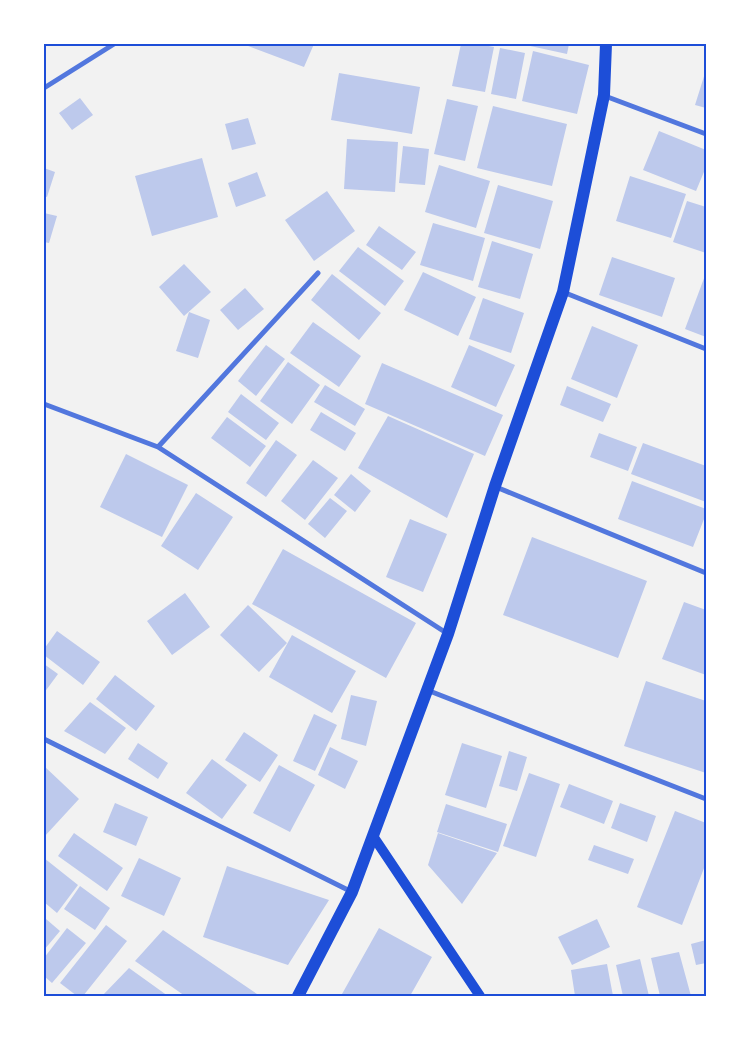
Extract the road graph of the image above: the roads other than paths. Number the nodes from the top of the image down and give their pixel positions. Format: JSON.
{"nodes":[{"id":1,"x":114,"y":44,"type":"edge"},
{"id":2,"x":606,"y":44,"type":"edge"},
{"id":3,"x":44,"y":88,"type":"edge"},
{"id":4,"x":604,"y":95,"type":"junction"},
{"id":5,"x":706,"y":134,"type":"edge"},
{"id":6,"x":318,"y":273,"type":"dead end"},
{"id":7,"x":563,"y":292,"type":"junction"},
{"id":8,"x":706,"y":349,"type":"edge"},
{"id":9,"x":44,"y":404,"type":"edge"},
{"id":10,"x":158,"y":447,"type":"junction"},
{"id":11,"x":495,"y":486,"type":"junction"},
{"id":12,"x":706,"y":574,"type":"edge"},
{"id":13,"x":448,"y":634,"type":"junction"},
{"id":14,"x":427,"y":690,"type":"junction"},
{"id":15,"x":44,"y":738,"type":"edge"},
{"id":16,"x":706,"y":799,"type":"edge"},
{"id":17,"x":373,"y":836,"type":"junction"},
{"id":18,"x":352,"y":892,"type":"junction"},
{"id":19,"x":298,"y":996,"type":"edge"},
{"id":20,"x":480,"y":996,"type":"edge"}],
"edges":[{"from":1,"to":3,"type":"street"},
{"from":2,"to":4,"type":"main road"},
{"from":4,"to":5,"type":"street"},
{"from":4,"to":7,"type":"main road"},
{"from":6,"to":10,"type":"street"},
{"from":7,"to":8,"type":"street"},
{"from":7,"to":11,"type":"main road"},
{"from":9,"to":10,"type":"street"},
{"from":10,"to":13,"type":"street"},
{"from":11,"to":12,"type":"street"},
{"from":11,"to":13,"type":"main road"},
{"from":13,"to":14,"type":"main road"},
{"from":14,"to":16,"type":"street"},
{"from":14,"to":17,"type":"main road"},
{"from":15,"to":18,"type":"street"},
{"from":17,"to":18,"type":"main road"},
{"from":17,"to":20,"type":"main road"},
{"from":18,"to":19,"type":"main road"}]}
